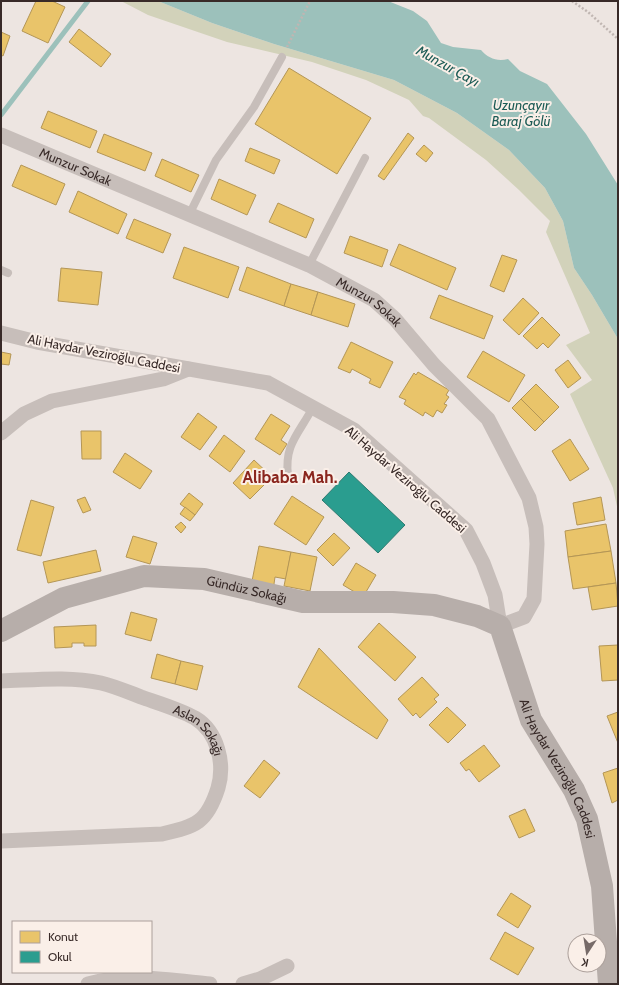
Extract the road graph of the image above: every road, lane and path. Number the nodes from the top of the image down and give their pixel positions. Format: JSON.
{"nodes":[{"id":1,"x":310,"y":1,"type":"edge"},
{"id":2,"x":572,"y":1,"type":"edge"},
{"id":3,"x":618,"y":39,"type":"edge"},
{"id":4,"x":282,"y":57,"type":"joint"},
{"id":5,"x":2,"y":138,"type":"edge"},
{"id":6,"x":365,"y":158,"type":"dead end"},
{"id":7,"x":190,"y":213,"type":"junction"},
{"id":8,"x":310,"y":265,"type":"junction"},
{"id":9,"x":1,"y":333,"type":"edge"},
{"id":10,"x":188,"y":369,"type":"junction"},
{"id":11,"x":313,"y":407,"type":"junction"},
{"id":12,"x":1,"y":433,"type":"edge"},
{"id":13,"x":288,"y":476,"type":"dead end"},
{"id":14,"x":500,"y":626,"type":"junction"},
{"id":15,"x":1,"y":631,"type":"edge"},
{"id":16,"x":1,"y":682,"type":"edge"},
{"id":17,"x":1,"y":841,"type":"edge"},
{"id":18,"x":287,"y":966,"type":"dead end"},
{"id":19,"x":88,"y":984,"type":"edge"},
{"id":20,"x":210,"y":984,"type":"edge"},
{"id":21,"x":243,"y":984,"type":"edge"},
{"id":22,"x":609,"y":984,"type":"edge"}],
"edges":[{"from":1,"to":4,"type":"path"},
{"from":2,"to":3,"type":"path"},
{"from":4,"to":7,"type":"lane"},
{"from":5,"to":7,"type":"street","name":"Munzur Sokak"},
{"from":6,"to":8,"type":"lane"},
{"from":7,"to":8,"type":"street","name":"Munzur Sokak"},
{"from":8,"to":14,"type":"street","name":"Munzur Sokak"},
{"from":9,"to":10,"type":"street","name":"Ali Haydar Veziroğlu Caddesi"},
{"from":10,"to":11,"type":"street","name":"Ali Haydar Veziroğlu Caddesi"},
{"from":10,"to":12,"type":"street"},
{"from":11,"to":13,"type":"lane"},
{"from":11,"to":14,"type":"street","name":"Ali Haydar Veziroğlu Caddesi"},
{"from":14,"to":15,"type":"main road","name":"Gündüz Sokağı"},
{"from":14,"to":22,"type":"main road","name":"Ali Haydar Veziroğlu Caddesi"},
{"from":16,"to":17,"type":"street","name":"Aslan Sokağı"},
{"from":18,"to":21,"type":"street"},
{"from":19,"to":20,"type":"street"}]}
